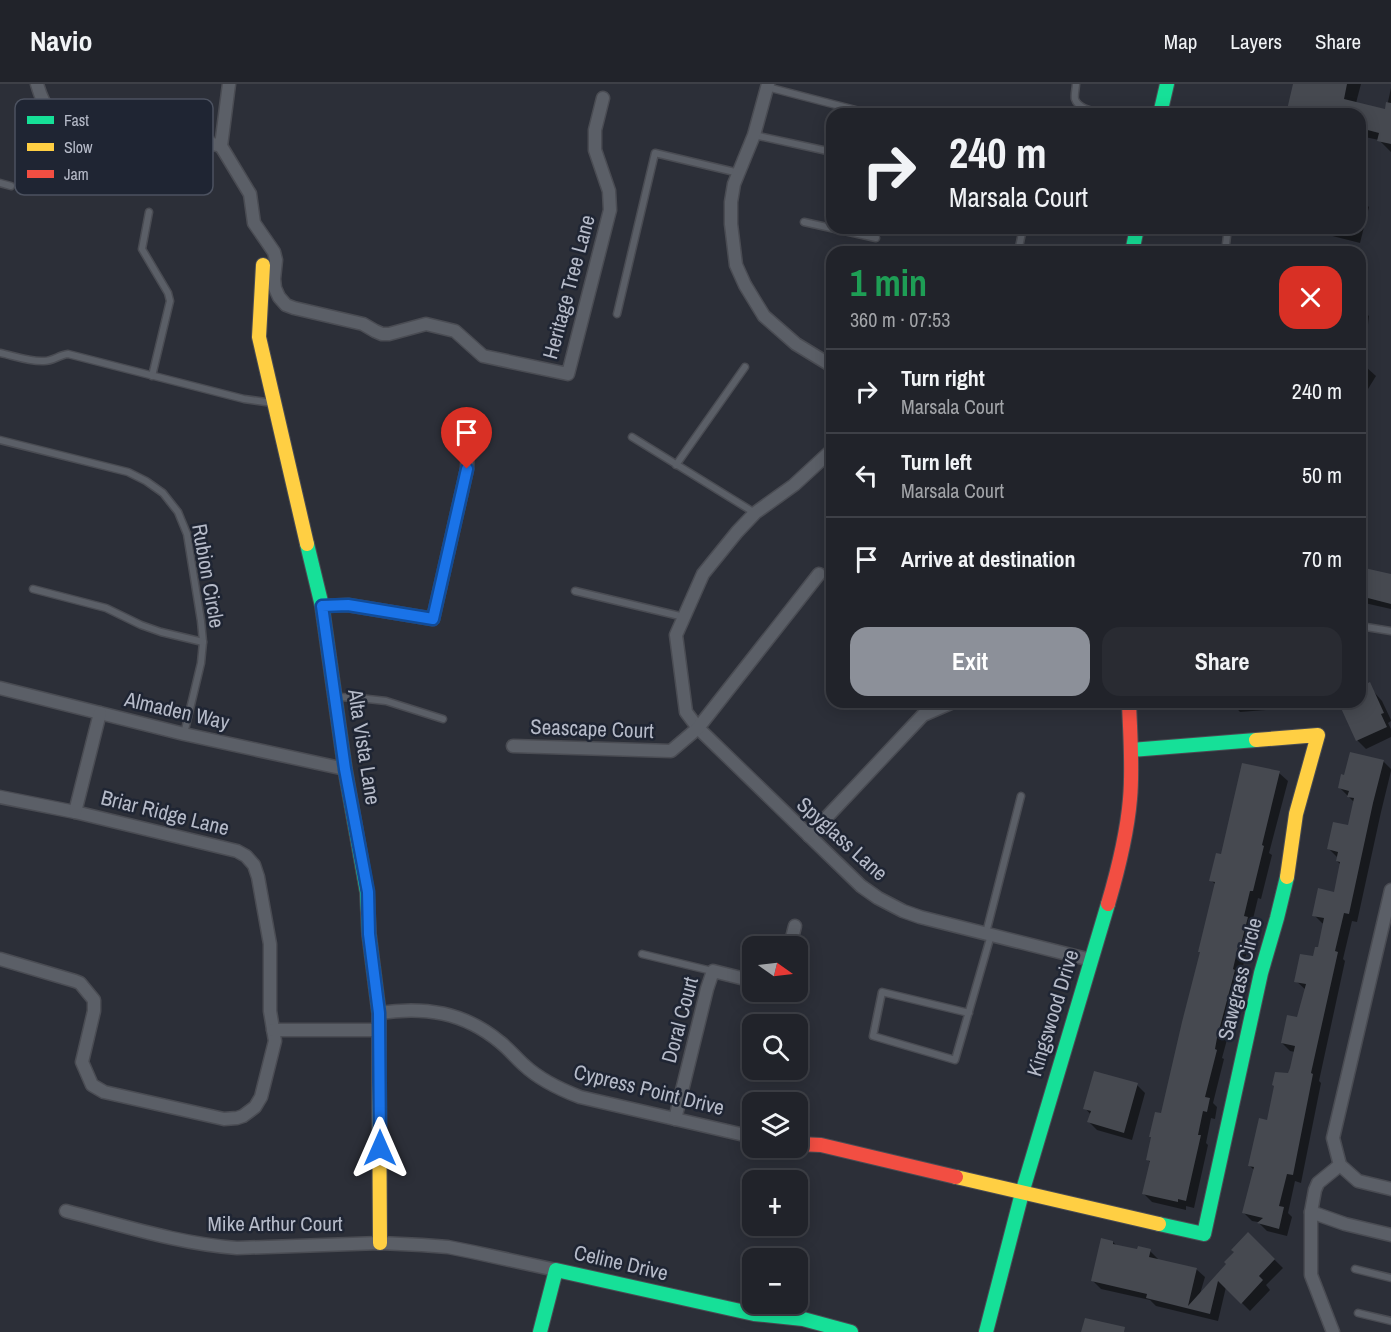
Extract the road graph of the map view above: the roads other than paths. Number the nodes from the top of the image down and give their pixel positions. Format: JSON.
{"nodes":[{"id":1,"x":37,"y":84,"type":"edge"},
{"id":2,"x":229,"y":84,"type":"edge"},
{"id":3,"x":1077,"y":84,"type":"edge"},
{"id":4,"x":1167,"y":84,"type":"edge"},
{"id":5,"x":768,"y":86,"type":"edge"},
{"id":6,"x":603,"y":98,"type":"dead end"},
{"id":7,"x":41,"y":99,"type":"edge"},
{"id":8,"x":849,"y":108,"type":"edge"},
{"id":9,"x":1083,"y":108,"type":"edge"},
{"id":10,"x":1161,"y":108,"type":"edge"},
{"id":11,"x":754,"y":135,"type":"junction"},
{"id":12,"x":213,"y":144,"type":"edge"},
{"id":13,"x":221,"y":146,"type":"junction"},
{"id":14,"x":826,"y":151,"type":"edge"},
{"id":15,"x":739,"y":173,"type":"junction"},
{"id":16,"x":0,"y":183,"type":"edge"},
{"id":17,"x":11,"y":186,"type":"dead end"},
{"id":18,"x":149,"y":212,"type":"dead end"},
{"id":19,"x":804,"y":222,"type":"dead end"},
{"id":20,"x":826,"y":227,"type":"edge"},
{"id":21,"x":859,"y":234,"type":"edge"},
{"id":22,"x":876,"y":238,"type":"dead end"},
{"id":23,"x":263,"y":264,"type":"dead end"},
{"id":24,"x":617,"y":314,"type":"dead end"},
{"id":25,"x":0,"y":353,"type":"edge"},
{"id":26,"x":826,"y":362,"type":"edge"},
{"id":27,"x":745,"y":367,"type":"dead end"},
{"id":28,"x":152,"y":376,"type":"junction"},
{"id":29,"x":274,"y":403,"type":"junction"},
{"id":30,"x":462,"y":416,"type":"dead end"},
{"id":31,"x":632,"y":437,"type":"dead end"},
{"id":32,"x":0,"y":440,"type":"edge"},
{"id":33,"x":826,"y":456,"type":"edge"},
{"id":34,"x":676,"y":465,"type":"junction"},
{"id":35,"x":755,"y":513,"type":"junction"},
{"id":36,"x":819,"y":574,"type":"dead end"},
{"id":37,"x":33,"y":589,"type":"dead end"},
{"id":38,"x":575,"y":591,"type":"dead end"},
{"id":39,"x":322,"y":606,"type":"junction"},
{"id":40,"x":684,"y":617,"type":"junction"},
{"id":41,"x":1366,"y":627,"type":"edge"},
{"id":42,"x":1391,"y":631,"type":"edge"},
{"id":43,"x":203,"y":642,"type":"junction"},
{"id":44,"x":0,"y":688,"type":"edge"},
{"id":45,"x":335,"y":697,"type":"junction"},
{"id":46,"x":939,"y":708,"type":"edge"},
{"id":47,"x":1129,"y":708,"type":"edge"},
{"id":48,"x":100,"y":713,"type":"junction"},
{"id":49,"x":443,"y":719,"type":"dead end"},
{"id":50,"x":698,"y":728,"type":"junction"},
{"id":51,"x":184,"y":734,"type":"junction"},
{"id":52,"x":513,"y":746,"type":"dead end"},
{"id":53,"x":1131,"y":750,"type":"junction"},
{"id":54,"x":345,"y":769,"type":"junction"},
{"id":55,"x":1021,"y":796,"type":"dead end"},
{"id":56,"x":0,"y":797,"type":"edge"},
{"id":57,"x":75,"y":812,"type":"junction"},
{"id":58,"x":809,"y":836,"type":"junction"},
{"id":59,"x":1391,"y":890,"type":"edge"},
{"id":60,"x":1387,"y":923,"type":"edge"},
{"id":61,"x":795,"y":926,"type":"dead end"},
{"id":62,"x":989,"y":934,"type":"junction"},
{"id":63,"x":792,"y":936,"type":"edge"},
{"id":64,"x":642,"y":954,"type":"dead end"},
{"id":65,"x":0,"y":960,"type":"edge"},
{"id":66,"x":1091,"y":960,"type":"junction"},
{"id":67,"x":713,"y":971,"type":"junction"},
{"id":68,"x":742,"y":978,"type":"edge"},
{"id":69,"x":379,"y":1013,"type":"junction"},
{"id":70,"x":969,"y":1013,"type":"junction"},
{"id":71,"x":379,"y":1029,"type":"junction"},
{"id":72,"x":273,"y":1030,"type":"junction"},
{"id":73,"x":675,"y":1119,"type":"junction"},
{"id":74,"x":742,"y":1134,"type":"edge"},
{"id":75,"x":808,"y":1144,"type":"edge"},
{"id":76,"x":1340,"y":1165,"type":"junction"},
{"id":77,"x":1391,"y":1189,"type":"edge"},
{"id":78,"x":1022,"y":1193,"type":"junction"},
{"id":79,"x":66,"y":1211,"type":"dead end"},
{"id":80,"x":1311,"y":1212,"type":"junction"},
{"id":81,"x":1391,"y":1234,"type":"edge"},
{"id":82,"x":381,"y":1243,"type":"junction"},
{"id":83,"x":1355,"y":1269,"type":"dead end"},
{"id":84,"x":556,"y":1270,"type":"junction"},
{"id":85,"x":1391,"y":1278,"type":"edge"},
{"id":86,"x":1358,"y":1313,"type":"dead end"},
{"id":87,"x":1391,"y":1321,"type":"edge"},
{"id":88,"x":540,"y":1332,"type":"edge"},
{"id":89,"x":851,"y":1332,"type":"edge"},
{"id":90,"x":986,"y":1332,"type":"edge"},
{"id":91,"x":1333,"y":1332,"type":"edge"}],
"edges":[{"from":1,"to":7,"type":"street"},
{"from":2,"to":13,"type":"street"},
{"from":3,"to":9,"type":"lane"},
{"from":4,"to":10,"type":"street"},
{"from":5,"to":8,"type":"lane"},
{"from":5,"to":11,"type":"street"},
{"from":6,"to":13,"type":"street","name":"Heritage Tree Lane"},
{"from":11,"to":14,"type":"lane"},
{"from":11,"to":15,"type":"street"},
{"from":12,"to":13,"type":"street"},
{"from":15,"to":24,"type":"lane"},
{"from":15,"to":26,"type":"street"},
{"from":16,"to":17,"type":"lane"},
{"from":18,"to":28,"type":"lane"},
{"from":19,"to":20,"type":"lane"},
{"from":21,"to":22,"type":"lane"},
{"from":23,"to":29,"type":"street","name":"Alta Vista Lane"},
{"from":25,"to":28,"type":"lane"},
{"from":27,"to":34,"type":"lane"},
{"from":28,"to":29,"type":"lane"},
{"from":29,"to":39,"type":"street","name":"Alta Vista Lane"},
{"from":30,"to":39,"type":"street"},
{"from":31,"to":34,"type":"lane"},
{"from":32,"to":43,"type":"lane","name":"Rubion Circle"},
{"from":33,"to":35,"type":"street","name":"Spyglass Lane"},
{"from":34,"to":35,"type":"lane"},
{"from":35,"to":40,"type":"street","name":"Spyglass Lane"},
{"from":36,"to":50,"type":"street"},
{"from":37,"to":43,"type":"lane"},
{"from":38,"to":40,"type":"lane"},
{"from":39,"to":45,"type":"street","name":"Alta Vista Lane"},
{"from":40,"to":50,"type":"street","name":"Spyglass Lane"},
{"from":41,"to":42,"type":"lane"},
{"from":43,"to":51,"type":"lane","name":"Rubion Circle"},
{"from":44,"to":48,"type":"street","name":"Almaden Way"},
{"from":45,"to":49,"type":"lane"},
{"from":45,"to":54,"type":"street","name":"Alta Vista Lane"},
{"from":46,"to":58,"type":"street"},
{"from":47,"to":53,"type":"street","name":"Kingswood Drive"},
{"from":48,"to":51,"type":"street","name":"Almaden Way"},
{"from":48,"to":57,"type":"street","name":"Briar Ridge Lane"},
{"from":50,"to":52,"type":"street","name":"Seascape Court"},
{"from":50,"to":58,"type":"street","name":"Spyglass Lane"},
{"from":51,"to":54,"type":"street","name":"Almaden Way"},
{"from":53,"to":66,"type":"street","name":"Kingswood Drive"},
{"from":53,"to":78,"type":"street","name":"Sawgrass Circle"},
{"from":54,"to":69,"type":"street","name":"Alta Vista Lane"},
{"from":55,"to":62,"type":"lane"},
{"from":56,"to":57,"type":"street","name":"Briar Ridge Lane"},
{"from":57,"to":72,"type":"street","name":"Briar Ridge Lane"},
{"from":58,"to":62,"type":"street","name":"Spyglass Lane"},
{"from":59,"to":60,"type":"street"},
{"from":60,"to":76,"type":"street"},
{"from":61,"to":63,"type":"street"},
{"from":62,"to":66,"type":"street","name":"Spyglass Lane"},
{"from":62,"to":70,"type":"lane"},
{"from":64,"to":67,"type":"lane"},
{"from":65,"to":72,"type":"street","name":"Briar Ridge Lane"},
{"from":66,"to":78,"type":"street","name":"Kingswood Drive"},
{"from":67,"to":68,"type":"street","name":"Doral Court"},
{"from":67,"to":73,"type":"street","name":"Doral Court"},
{"from":69,"to":71,"type":"street","name":"Alta Vista Lane"},
{"from":69,"to":73,"type":"street","name":"Cypress Point Drive"},
{"from":70,"to":70,"type":"lane"},
{"from":71,"to":72,"type":"street"},
{"from":71,"to":82,"type":"street","name":"Alta Vista Lane"},
{"from":73,"to":74,"type":"street","name":"Cypress Point Drive"},
{"from":75,"to":78,"type":"street"},
{"from":76,"to":77,"type":"street"},
{"from":76,"to":80,"type":"street"},
{"from":78,"to":90,"type":"street","name":"Kingswood Drive"},
{"from":79,"to":82,"type":"street","name":"Mike Arthur Court"},
{"from":80,"to":81,"type":"street"},
{"from":80,"to":91,"type":"street"},
{"from":82,"to":84,"type":"street","name":"Celine Drive"},
{"from":83,"to":85,"type":"lane"},
{"from":84,"to":88,"type":"street"},
{"from":84,"to":89,"type":"street","name":"Celine Drive"},
{"from":86,"to":87,"type":"lane"}]}
